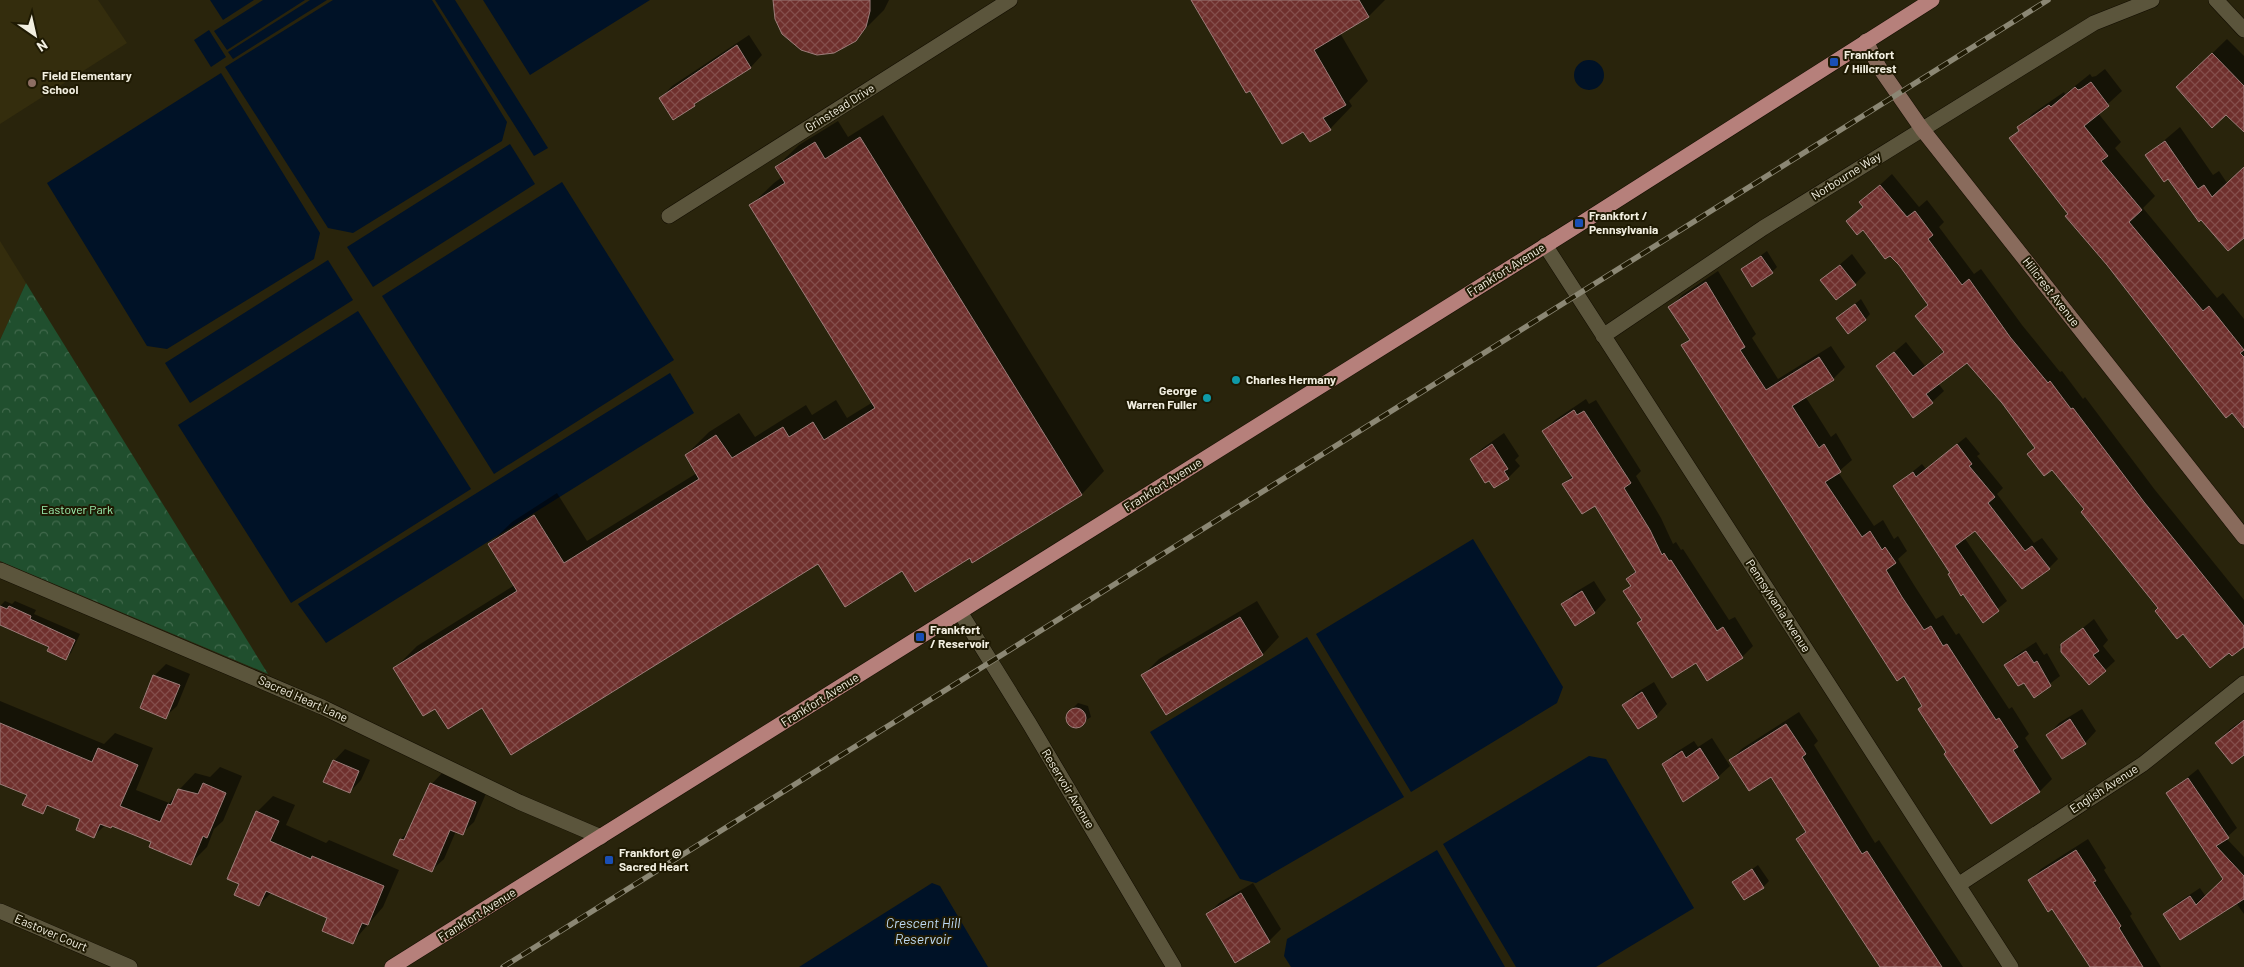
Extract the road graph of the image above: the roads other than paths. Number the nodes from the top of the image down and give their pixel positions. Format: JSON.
{"nodes":[{"id":1,"x":1010,"y":0,"type":"edge"},
{"id":2,"x":1932,"y":0,"type":"edge"},
{"id":3,"x":2152,"y":0,"type":"edge"},
{"id":4,"x":2216,"y":0,"type":"edge"},
{"id":5,"x":2244,"y":30,"type":"edge"},
{"id":6,"x":1866,"y":42,"type":"junction"},
{"id":7,"x":1922,"y":129,"type":"junction"},
{"id":8,"x":669,"y":216,"type":"dead end"},
{"id":9,"x":1545,"y":245,"type":"junction"},
{"id":10,"x":1603,"y":336,"type":"junction"},
{"id":11,"x":2244,"y":537,"type":"edge"},
{"id":12,"x":0,"y":570,"type":"edge"},
{"id":13,"x":960,"y":612,"type":"junction"},
{"id":14,"x":2244,"y":683,"type":"edge"},
{"id":15,"x":601,"y":837,"type":"junction"},
{"id":16,"x":1958,"y":885,"type":"junction"},
{"id":17,"x":0,"y":911,"type":"edge"},
{"id":18,"x":130,"y":967,"type":"edge"},
{"id":19,"x":392,"y":967,"type":"edge"},
{"id":20,"x":1174,"y":967,"type":"edge"},
{"id":21,"x":2011,"y":967,"type":"edge"}],
"edges":[{"from":1,"to":8,"type":"street","name":"Grinstead Drive"},
{"from":2,"to":6,"type":"main road","name":"Frankfort Avenue"},
{"from":3,"to":7,"type":"street","name":"Norbourne Way"},
{"from":4,"to":5,"type":"street"},
{"from":6,"to":7,"type":"main road","name":"Hillcrest Avenue"},
{"from":6,"to":9,"type":"main road","name":"Frankfort Avenue"},
{"from":7,"to":10,"type":"street","name":"Norbourne Way"},
{"from":7,"to":11,"type":"main road","name":"Hillcrest Avenue"},
{"from":9,"to":10,"type":"street","name":"Pennsylvania Avenue"},
{"from":9,"to":13,"type":"main road","name":"Frankfort Avenue"},
{"from":10,"to":16,"type":"street","name":"Pennsylvania Avenue"},
{"from":12,"to":15,"type":"street","name":"Sacred Heart Lane"},
{"from":13,"to":15,"type":"main road","name":"Frankfort Avenue"},
{"from":13,"to":20,"type":"street","name":"Reservoir Avenue"},
{"from":14,"to":16,"type":"street","name":"English Avenue"},
{"from":15,"to":19,"type":"main road","name":"Frankfort Avenue"},
{"from":16,"to":21,"type":"street","name":"Pennsylvania Avenue"},
{"from":17,"to":18,"type":"street","name":"Eastover Court"}]}
